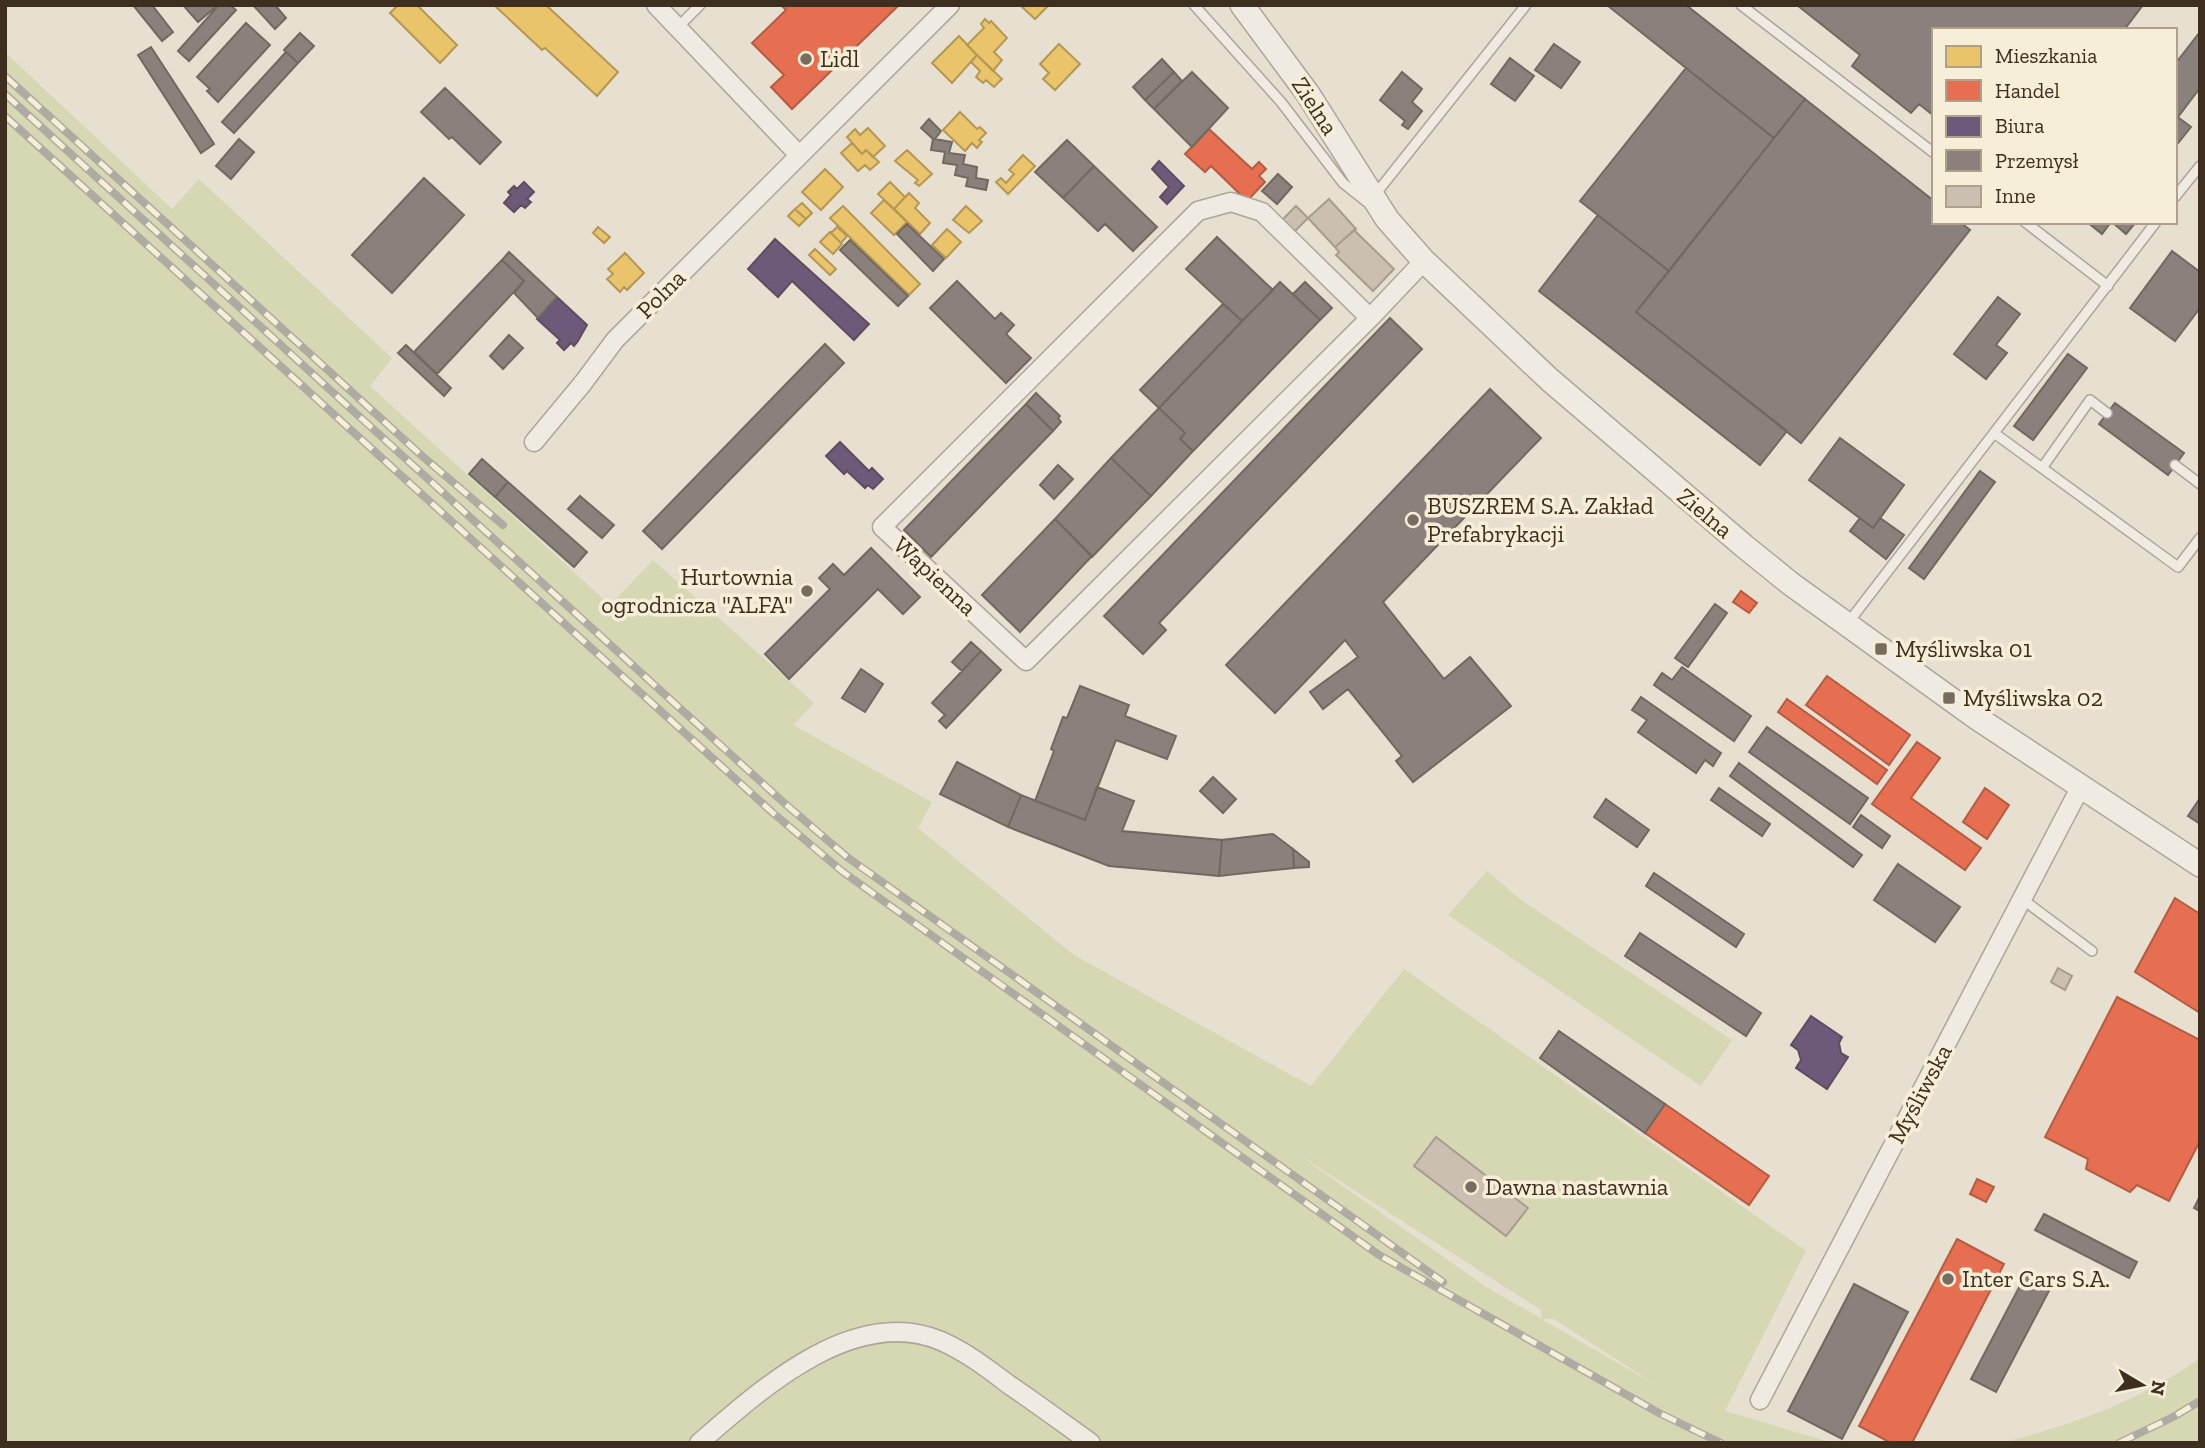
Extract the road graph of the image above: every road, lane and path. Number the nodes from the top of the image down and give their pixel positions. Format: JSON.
{"nodes":[{"id":1,"x":656,"y":5,"type":"edge"},
{"id":2,"x":700,"y":5,"type":"edge"},
{"id":3,"x":950,"y":5,"type":"edge"},
{"id":4,"x":1194,"y":5,"type":"edge"},
{"id":5,"x":1526,"y":5,"type":"edge"},
{"id":6,"x":1741,"y":5,"type":"edge"},
{"id":7,"x":1251,"y":11,"type":"edge"},
{"id":8,"x":677,"y":28,"type":"junction"},
{"id":9,"x":1932,"y":151,"type":"edge"},
{"id":10,"x":799,"y":155,"type":"junction"},
{"id":11,"x":2200,"y":166,"type":"edge"},
{"id":12,"x":2177,"y":195,"type":"edge"},
{"id":13,"x":1373,"y":197,"type":"junction"},
{"id":14,"x":1387,"y":219,"type":"junction"},
{"id":15,"x":2028,"y":224,"type":"edge"},
{"id":16,"x":2154,"y":224,"type":"edge"},
{"id":17,"x":1424,"y":261,"type":"junction"},
{"id":18,"x":2108,"y":286,"type":"junction"},
{"id":19,"x":1370,"y":318,"type":"junction"},
{"id":20,"x":2107,"y":413,"type":"dead end"},
{"id":21,"x":1994,"y":433,"type":"junction"},
{"id":22,"x":534,"y":442,"type":"dead end"},
{"id":23,"x":2175,"y":465,"type":"dead end"},
{"id":24,"x":2042,"y":468,"type":"junction"},
{"id":25,"x":2200,"y":484,"type":"edge"},
{"id":26,"x":2200,"y":538,"type":"edge"},
{"id":27,"x":1847,"y":625,"type":"junction"},
{"id":28,"x":2080,"y":788,"type":"junction"},
{"id":29,"x":2200,"y":865,"type":"edge"},
{"id":30,"x":2022,"y":899,"type":"junction"},
{"id":31,"x":2092,"y":951,"type":"dead end"},
{"id":32,"x":1760,"y":1400,"type":"dead end"},
{"id":33,"x":699,"y":1443,"type":"edge"},
{"id":34,"x":1091,"y":1443,"type":"edge"}],
"edges":[{"from":1,"to":8,"type":"street"},
{"from":2,"to":8,"type":"lane"},
{"from":3,"to":10,"type":"street","name":"Polna"},
{"from":4,"to":14,"type":"lane"},
{"from":5,"to":13,"type":"lane"},
{"from":6,"to":9,"type":"lane"},
{"from":7,"to":13,"type":"street","name":"Zielna"},
{"from":8,"to":10,"type":"street"},
{"from":10,"to":22,"type":"street","name":"Polna"},
{"from":11,"to":12,"type":"lane"},
{"from":13,"to":14,"type":"street","name":"Zielna"},
{"from":14,"to":17,"type":"street","name":"Zielna"},
{"from":15,"to":18,"type":"lane"},
{"from":16,"to":18,"type":"lane"},
{"from":17,"to":19,"type":"street","name":"Wapienna"},
{"from":17,"to":27,"type":"street","name":"Zielna"},
{"from":18,"to":21,"type":"lane"},
{"from":19,"to":19,"type":"street","name":"Wapienna"},
{"from":20,"to":24,"type":"lane"},
{"from":21,"to":24,"type":"lane"},
{"from":21,"to":27,"type":"lane"},
{"from":23,"to":25,"type":"lane"},
{"from":24,"to":26,"type":"lane"},
{"from":27,"to":28,"type":"street","name":"Zielna"},
{"from":28,"to":29,"type":"street","name":"Zielna"},
{"from":28,"to":30,"type":"street","name":"Myśliwska"},
{"from":30,"to":31,"type":"lane"},
{"from":30,"to":32,"type":"street","name":"Myśliwska"},
{"from":33,"to":34,"type":"street"}]}
